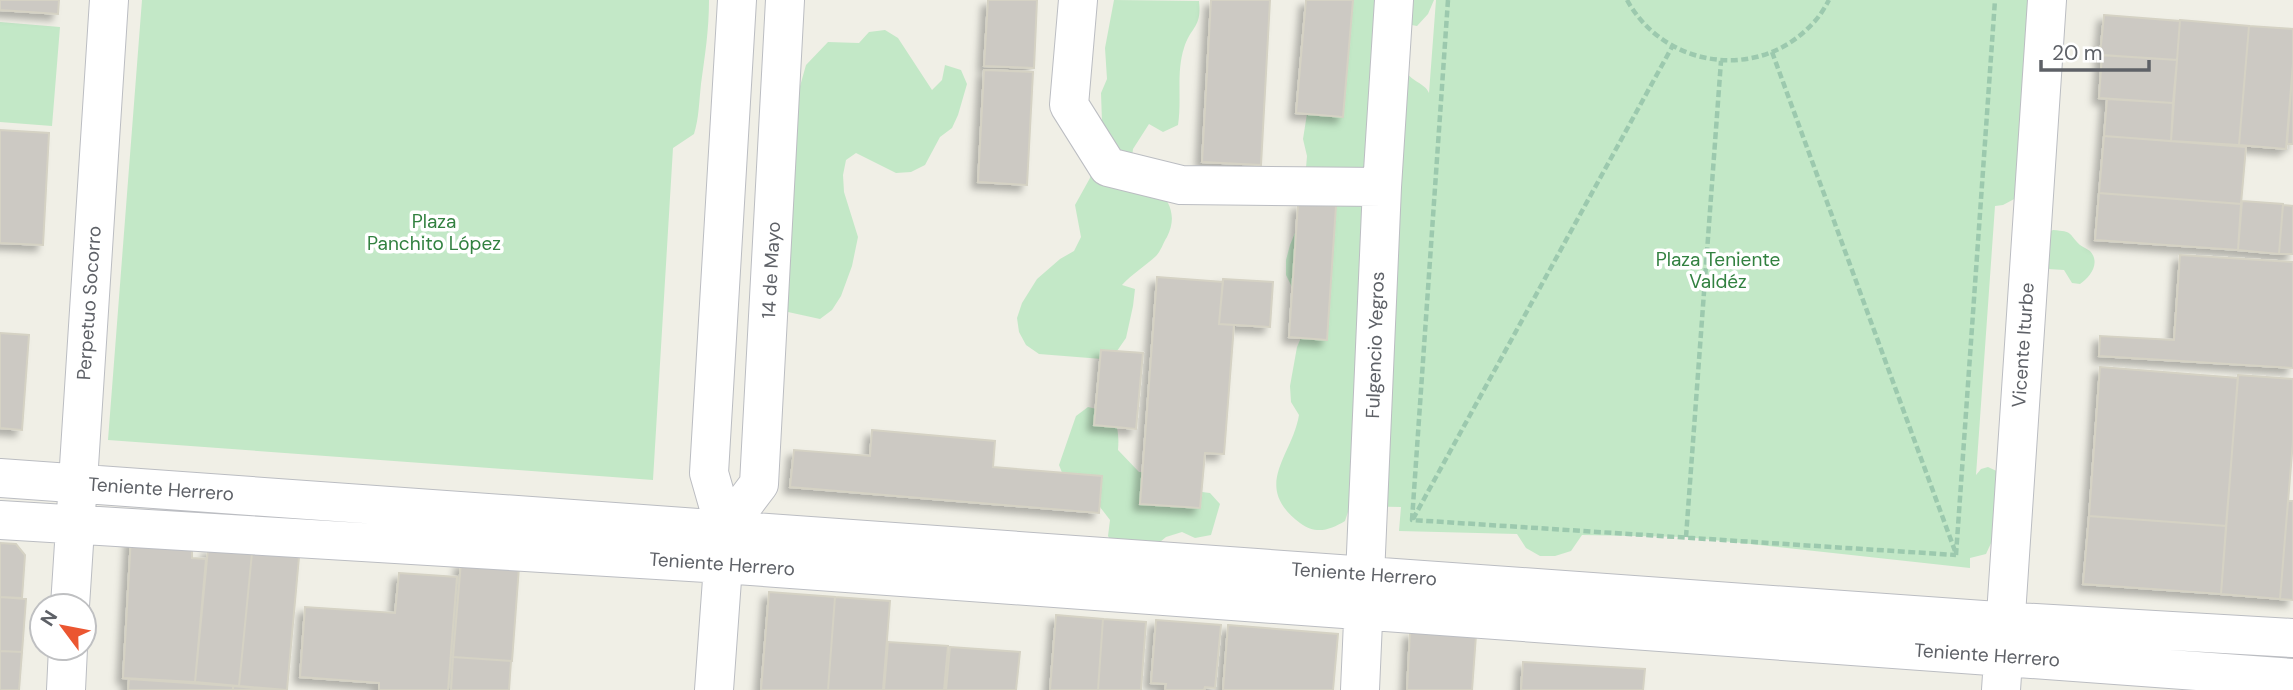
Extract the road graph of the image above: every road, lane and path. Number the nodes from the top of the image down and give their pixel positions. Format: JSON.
{"nodes":[{"id":1,"x":108,"y":0,"type":"edge"},
{"id":2,"x":737,"y":0,"type":"edge"},
{"id":3,"x":785,"y":0,"type":"edge"},
{"id":4,"x":1078,"y":0,"type":"edge"},
{"id":5,"x":1394,"y":0,"type":"edge"},
{"id":6,"x":1448,"y":0,"type":"edge"},
{"id":7,"x":1627,"y":0,"type":"edge"},
{"id":8,"x":1829,"y":0,"type":"edge"},
{"id":9,"x":1995,"y":0,"type":"edge"},
{"id":10,"x":2047,"y":0,"type":"edge"},
{"id":11,"x":1672,"y":47,"type":"junction"},
{"id":12,"x":1772,"y":52,"type":"junction"},
{"id":13,"x":1721,"y":61,"type":"junction"},
{"id":14,"x":1382,"y":187,"type":"junction"},
{"id":15,"x":0,"y":478,"type":"edge"},
{"id":16,"x":77,"y":483,"type":"junction"},
{"id":17,"x":405,"y":506,"type":"junction"},
{"id":18,"x":0,"y":520,"type":"edge"},
{"id":19,"x":1412,"y":520,"type":"junction"},
{"id":20,"x":75,"y":524,"type":"junction"},
{"id":21,"x":1686,"y":537,"type":"junction"},
{"id":22,"x":401,"y":544,"type":"junction"},
{"id":23,"x":724,"y":547,"type":"junction"},
{"id":24,"x":1956,"y":555,"type":"junction"},
{"id":25,"x":1043,"y":570,"type":"junction"},
{"id":26,"x":1365,"y":574,"type":"junction"},
{"id":27,"x":71,"y":592,"type":"edge"},
{"id":28,"x":1364,"y":612,"type":"junction"},
{"id":29,"x":1682,"y":616,"type":"junction"},
{"id":30,"x":2293,"y":638,"type":"edge"},
{"id":31,"x":2002,"y":656,"type":"edge"},
{"id":32,"x":67,"y":662,"type":"edge"},
{"id":33,"x":2293,"y":678,"type":"edge"},
{"id":34,"x":66,"y":690,"type":"edge"},
{"id":35,"x":714,"y":690,"type":"edge"},
{"id":36,"x":1360,"y":690,"type":"edge"}],
"edges":[{"from":1,"to":16,"type":"street","name":"Perpetuo Socorro"},
{"from":2,"to":23,"type":"street"},
{"from":3,"to":23,"type":"street","name":"14 de Mayo"},
{"from":4,"to":14,"type":"street"},
{"from":5,"to":14,"type":"street","name":"Fulgencio Yegros"},
{"from":6,"to":19,"type":"path"},
{"from":7,"to":11,"type":"path"},
{"from":8,"to":12,"type":"path"},
{"from":9,"to":24,"type":"path"},
{"from":10,"to":31,"type":"street","name":"Vicente Iturbe"},
{"from":11,"to":13,"type":"path"},
{"from":11,"to":19,"type":"path"},
{"from":12,"to":13,"type":"path"},
{"from":12,"to":24,"type":"path"},
{"from":13,"to":21,"type":"path"},
{"from":14,"to":26,"type":"street","name":"Fulgencio Yegros"},
{"from":15,"to":16,"type":"street","name":"Teniente Herrero"},
{"from":16,"to":17,"type":"street","name":"Teniente Herrero"},
{"from":16,"to":20,"type":"street","name":"Perpetuo Socorro"},
{"from":17,"to":22,"type":"street"},
{"from":17,"to":23,"type":"street","name":"Teniente Herrero"},
{"from":18,"to":20,"type":"street","name":"Teniente Herrero"},
{"from":19,"to":21,"type":"path"},
{"from":20,"to":22,"type":"street","name":"Teniente Herrero"},
{"from":20,"to":27,"type":"street","name":"Perpetuo Socorro"},
{"from":21,"to":24,"type":"path"},
{"from":22,"to":23,"type":"street","name":"Teniente Herrero"},
{"from":23,"to":25,"type":"street","name":"Teniente Herrero"},
{"from":23,"to":35,"type":"street"},
{"from":25,"to":26,"type":"street","name":"Teniente Herrero"},
{"from":25,"to":28,"type":"street","name":"Teniente Herrero"},
{"from":26,"to":28,"type":"street","name":"Fulgencio Yegros"},
{"from":26,"to":29,"type":"street","name":"Teniente Herrero"},
{"from":28,"to":29,"type":"street","name":"Teniente Herrero"},
{"from":28,"to":36,"type":"street","name":"Fulgencio Yegros"},
{"from":29,"to":31,"type":"street","name":"Teniente Herrero"},
{"from":30,"to":31,"type":"street","name":"Teniente Herrero"},
{"from":31,"to":33,"type":"street","name":"Teniente Herrero"},
{"from":32,"to":34,"type":"street"}]}
